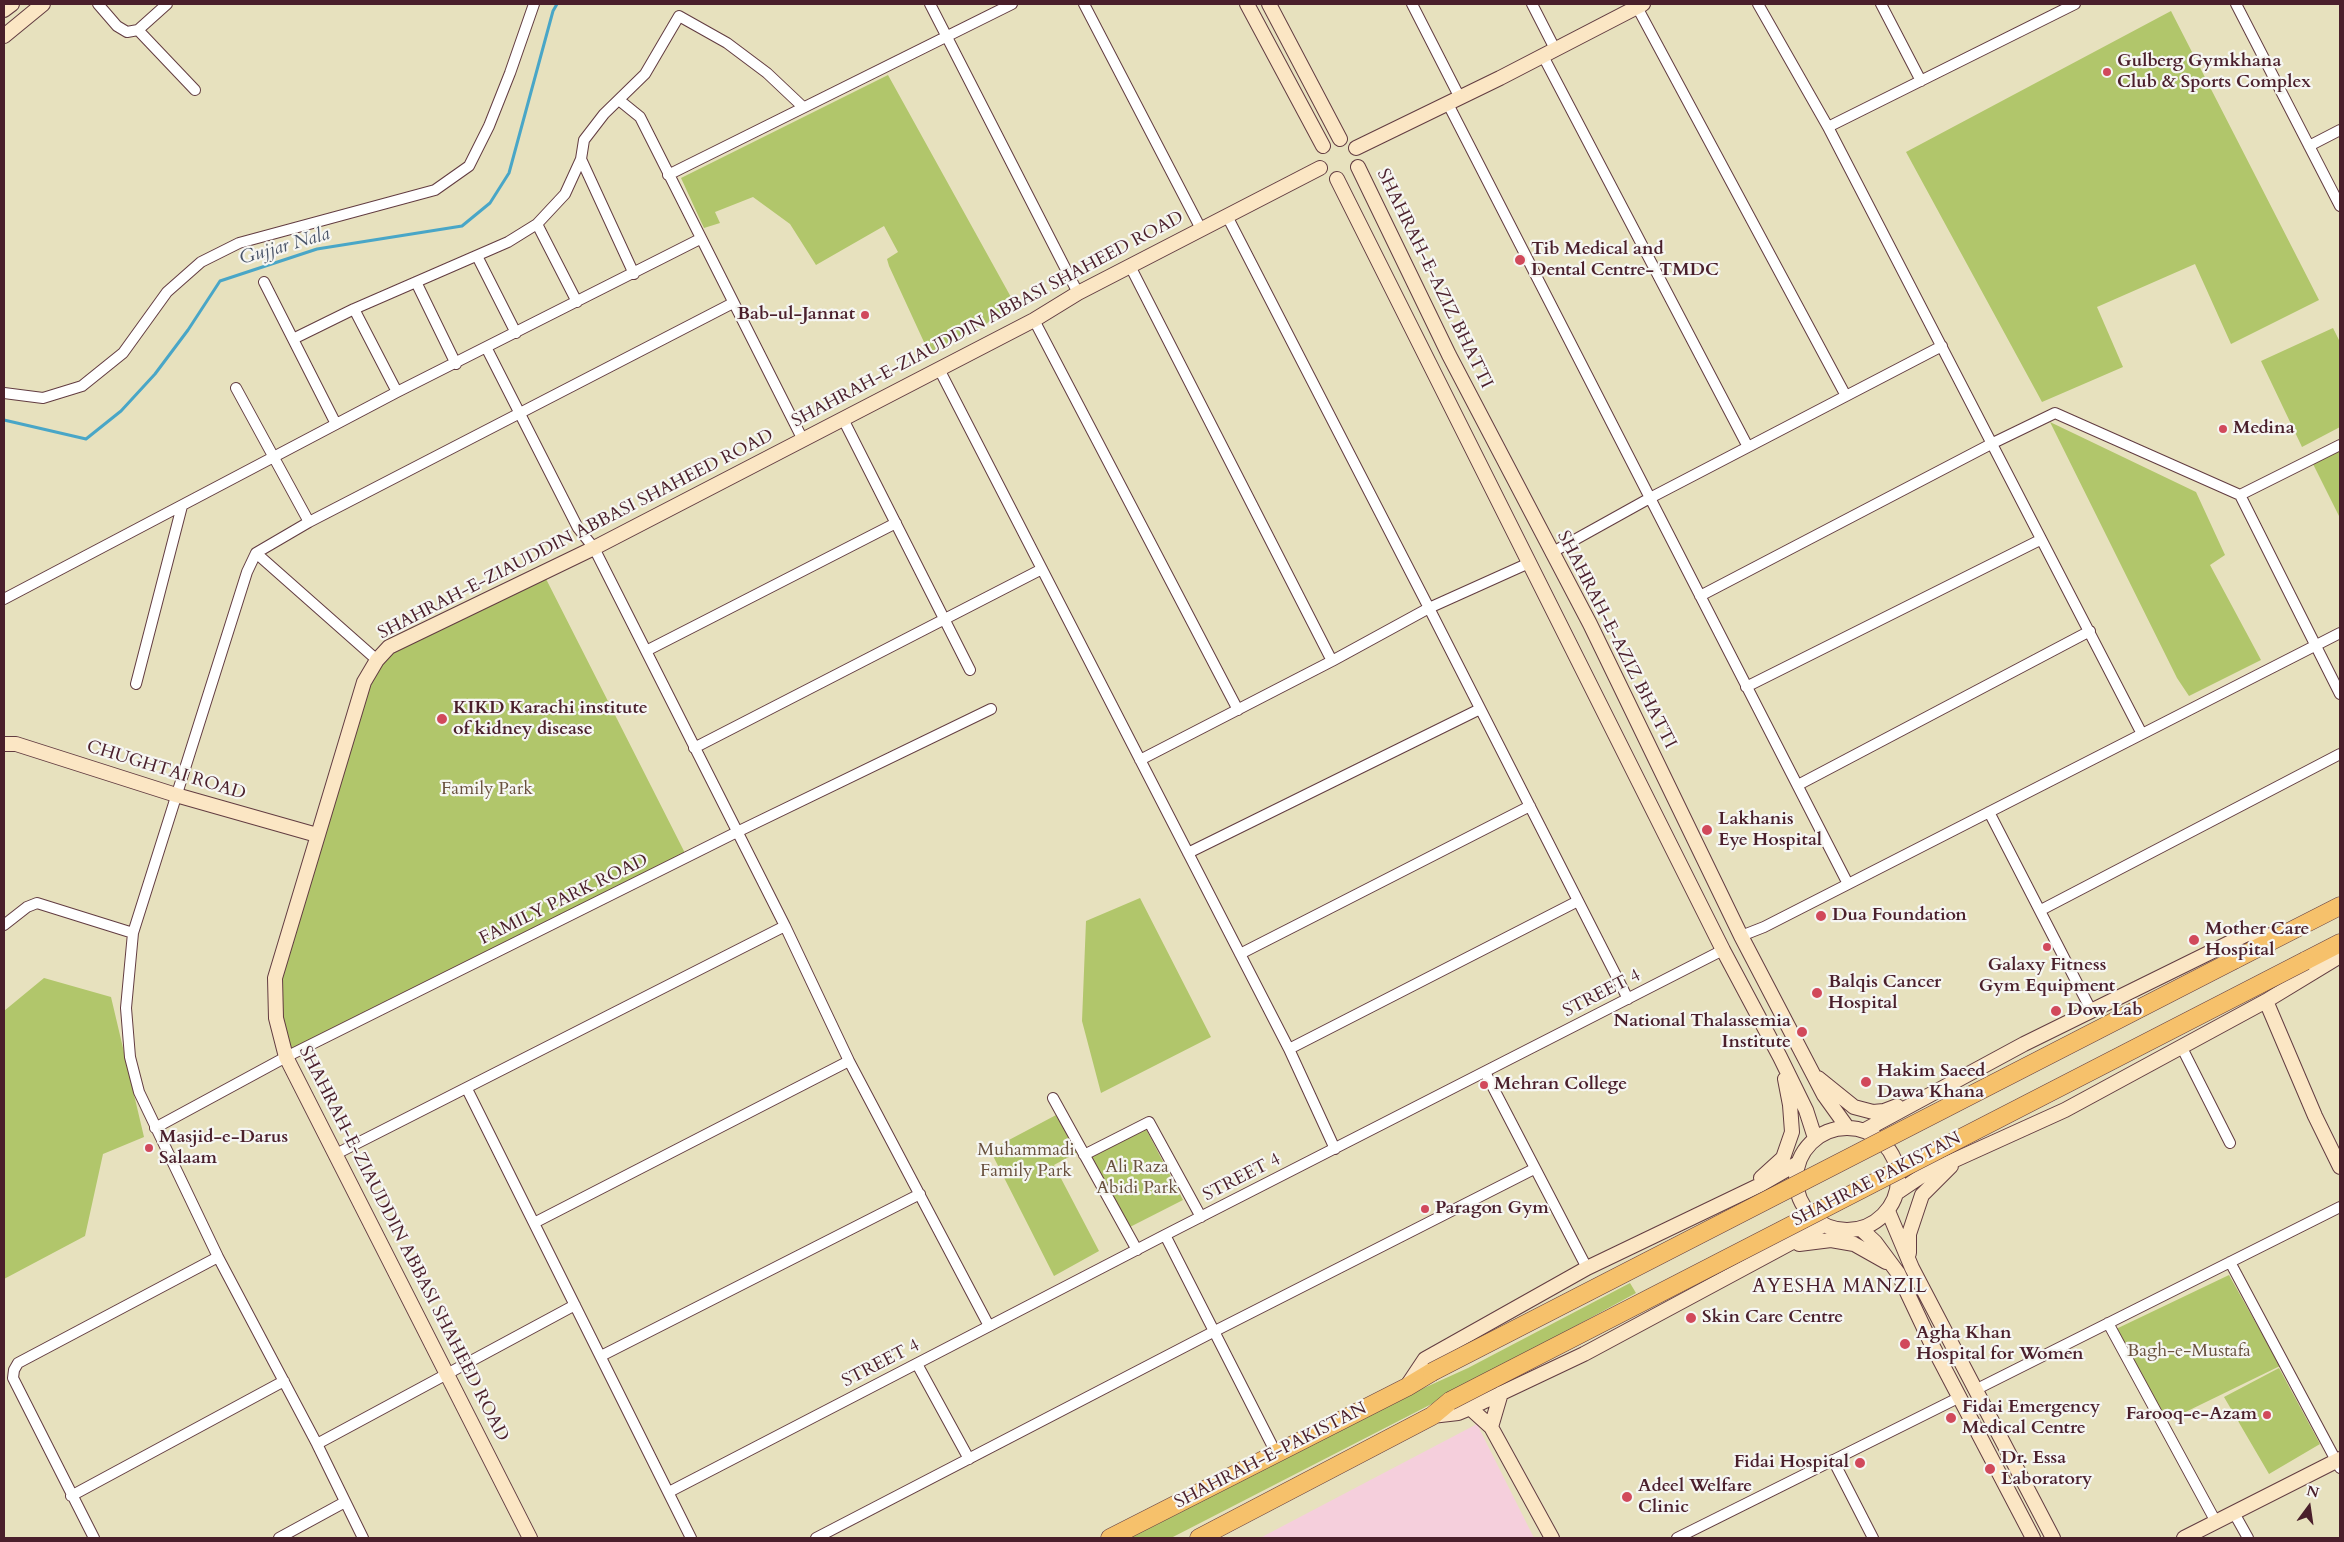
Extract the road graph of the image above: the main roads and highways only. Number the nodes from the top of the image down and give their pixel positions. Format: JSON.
{"nodes":[{"id":1,"x":12,"y":4,"type":"edge"},
{"id":2,"x":43,"y":4,"type":"edge"},
{"id":3,"x":1247,"y":4,"type":"edge"},
{"id":4,"x":1269,"y":4,"type":"edge"},
{"id":5,"x":1640,"y":5,"type":"edge"},
{"id":6,"x":4,"y":10,"type":"edge"},
{"id":7,"x":4,"y":36,"type":"edge"},
{"id":8,"x":1340,"y":138,"type":"junction"},
{"id":9,"x":1323,"y":146,"type":"junction"},
{"id":10,"x":1356,"y":148,"type":"junction"},
{"id":11,"x":1358,"y":167,"type":"junction"},
{"id":12,"x":1320,"y":168,"type":"junction"},
{"id":13,"x":1337,"y":180,"type":"junction"},
{"id":14,"x":4,"y":744,"type":"edge"},
{"id":15,"x":317,"y":835,"type":"junction"},
{"id":16,"x":2340,"y":906,"type":"edge"},
{"id":17,"x":2280,"y":936,"type":"junction"},
{"id":18,"x":2340,"y":943,"type":"edge"},
{"id":19,"x":2340,"y":956,"type":"edge"},
{"id":20,"x":2266,"y":1001,"type":"junction"},
{"id":21,"x":1780,"y":1057,"type":"junction"},
{"id":22,"x":1810,"y":1070,"type":"junction"},
{"id":23,"x":1936,"y":1092,"type":"junction"},
{"id":24,"x":1847,"y":1127,"type":"junction"},
{"id":25,"x":1865,"y":1130,"type":"junction"},
{"id":26,"x":1815,"y":1138,"type":"junction"},
{"id":27,"x":1961,"y":1157,"type":"junction"},
{"id":28,"x":1798,"y":1162,"type":"junction"},
{"id":29,"x":2340,"y":1167,"type":"edge"},
{"id":30,"x":1898,"y":1192,"type":"junction"},
{"id":31,"x":1888,"y":1211,"type":"junction"},
{"id":32,"x":1824,"y":1225,"type":"junction"},
{"id":33,"x":1672,"y":1226,"type":"junction"},
{"id":34,"x":1861,"y":1229,"type":"junction"},
{"id":35,"x":1784,"y":1248,"type":"junction"},
{"id":36,"x":1908,"y":1259,"type":"junction"},
{"id":37,"x":1894,"y":1266,"type":"junction"},
{"id":38,"x":1432,"y":1372,"type":"joint"},
{"id":39,"x":1407,"y":1387,"type":"junction"},
{"id":40,"x":1501,"y":1393,"type":"junction"},
{"id":41,"x":1470,"y":1408,"type":"junction"},
{"id":42,"x":1432,"y":1416,"type":"junction"},
{"id":43,"x":1491,"y":1427,"type":"junction"},
{"id":44,"x":2339,"y":1463,"type":"edge"},
{"id":45,"x":530,"y":1538,"type":"edge"},
{"id":46,"x":1110,"y":1538,"type":"edge"},
{"id":47,"x":1199,"y":1538,"type":"edge"},
{"id":48,"x":1552,"y":1538,"type":"edge"},
{"id":49,"x":2033,"y":1538,"type":"edge"},
{"id":50,"x":2053,"y":1538,"type":"edge"},
{"id":51,"x":2184,"y":1538,"type":"edge"}],
"edges":[{"from":1,"to":6,"type":"main road"},
{"from":2,"to":7,"type":"main road"},
{"from":3,"to":9,"type":"main road"},
{"from":4,"to":8,"type":"main road"},
{"from":5,"to":10,"type":"main road"},
{"from":8,"to":9,"type":"main road"},
{"from":8,"to":10,"type":"main road"},
{"from":9,"to":12,"type":"main road"},
{"from":10,"to":11,"type":"main road"},
{"from":11,"to":13,"type":"main road"},
{"from":11,"to":22,"type":"main road","name":"SHAHRAH-E-AZIZ BHATTI"},
{"from":12,"to":13,"type":"main road"},
{"from":12,"to":15,"type":"main road","name":"SHAHRAH-E-ZIAUDDIN ABBASI SHAHEED ROAD"},
{"from":13,"to":21,"type":"main road"},
{"from":14,"to":15,"type":"main road","name":"CHUGHTAI ROAD"},
{"from":15,"to":45,"type":"main road","name":"SHAHRAH-E-ZIAUDDIN ABBASI SHAHEED ROAD"},
{"from":16,"to":17,"type":"highway"},
{"from":17,"to":23,"type":"main road"},
{"from":17,"to":38,"type":"highway","name":"SHAHRAE PAKISTAN","bridge":true},
{"from":18,"to":42,"type":"highway","name":"SHAHRAE PAKISTAN","bridge":true},
{"from":19,"to":20,"type":"main road"},
{"from":20,"to":27,"type":"main road"},
{"from":20,"to":29,"type":"main road"},
{"from":21,"to":26,"type":"main road"},
{"from":21,"to":33,"type":"main road"},
{"from":22,"to":23,"type":"main road"},
{"from":22,"to":24,"type":"main road","name":"SHAHRAH-E-AZIZ BHATTI"},
{"from":23,"to":25,"type":"main road"},
{"from":24,"to":25,"type":"main road"},
{"from":24,"to":26,"type":"main road"},
{"from":25,"to":30,"type":"main road"},
{"from":26,"to":28,"type":"main road"},
{"from":27,"to":30,"type":"main road"},
{"from":27,"to":36,"type":"main road"},
{"from":28,"to":32,"type":"main road"},
{"from":28,"to":33,"type":"main road"},
{"from":30,"to":31,"type":"main road"},
{"from":31,"to":34,"type":"main road"},
{"from":31,"to":36,"type":"main road"},
{"from":32,"to":34,"type":"main road"},
{"from":32,"to":35,"type":"main road"},
{"from":33,"to":39,"type":"main road"},
{"from":34,"to":37,"type":"main road"},
{"from":35,"to":37,"type":"main road"},
{"from":35,"to":40,"type":"main road"},
{"from":36,"to":50,"type":"main road"},
{"from":37,"to":49,"type":"main road"},
{"from":38,"to":39,"type":"highway","name":"SHAHRAH-E-PAKISTAN"},
{"from":39,"to":46,"type":"highway","name":"SHAHRAH-E-PAKISTAN"},
{"from":40,"to":41,"type":"main road"},
{"from":40,"to":43,"type":"main road"},
{"from":41,"to":42,"type":"main road"},
{"from":41,"to":43,"type":"main road"},
{"from":42,"to":47,"type":"highway"},
{"from":43,"to":48,"type":"main road"},
{"from":44,"to":51,"type":"main road"}]}
